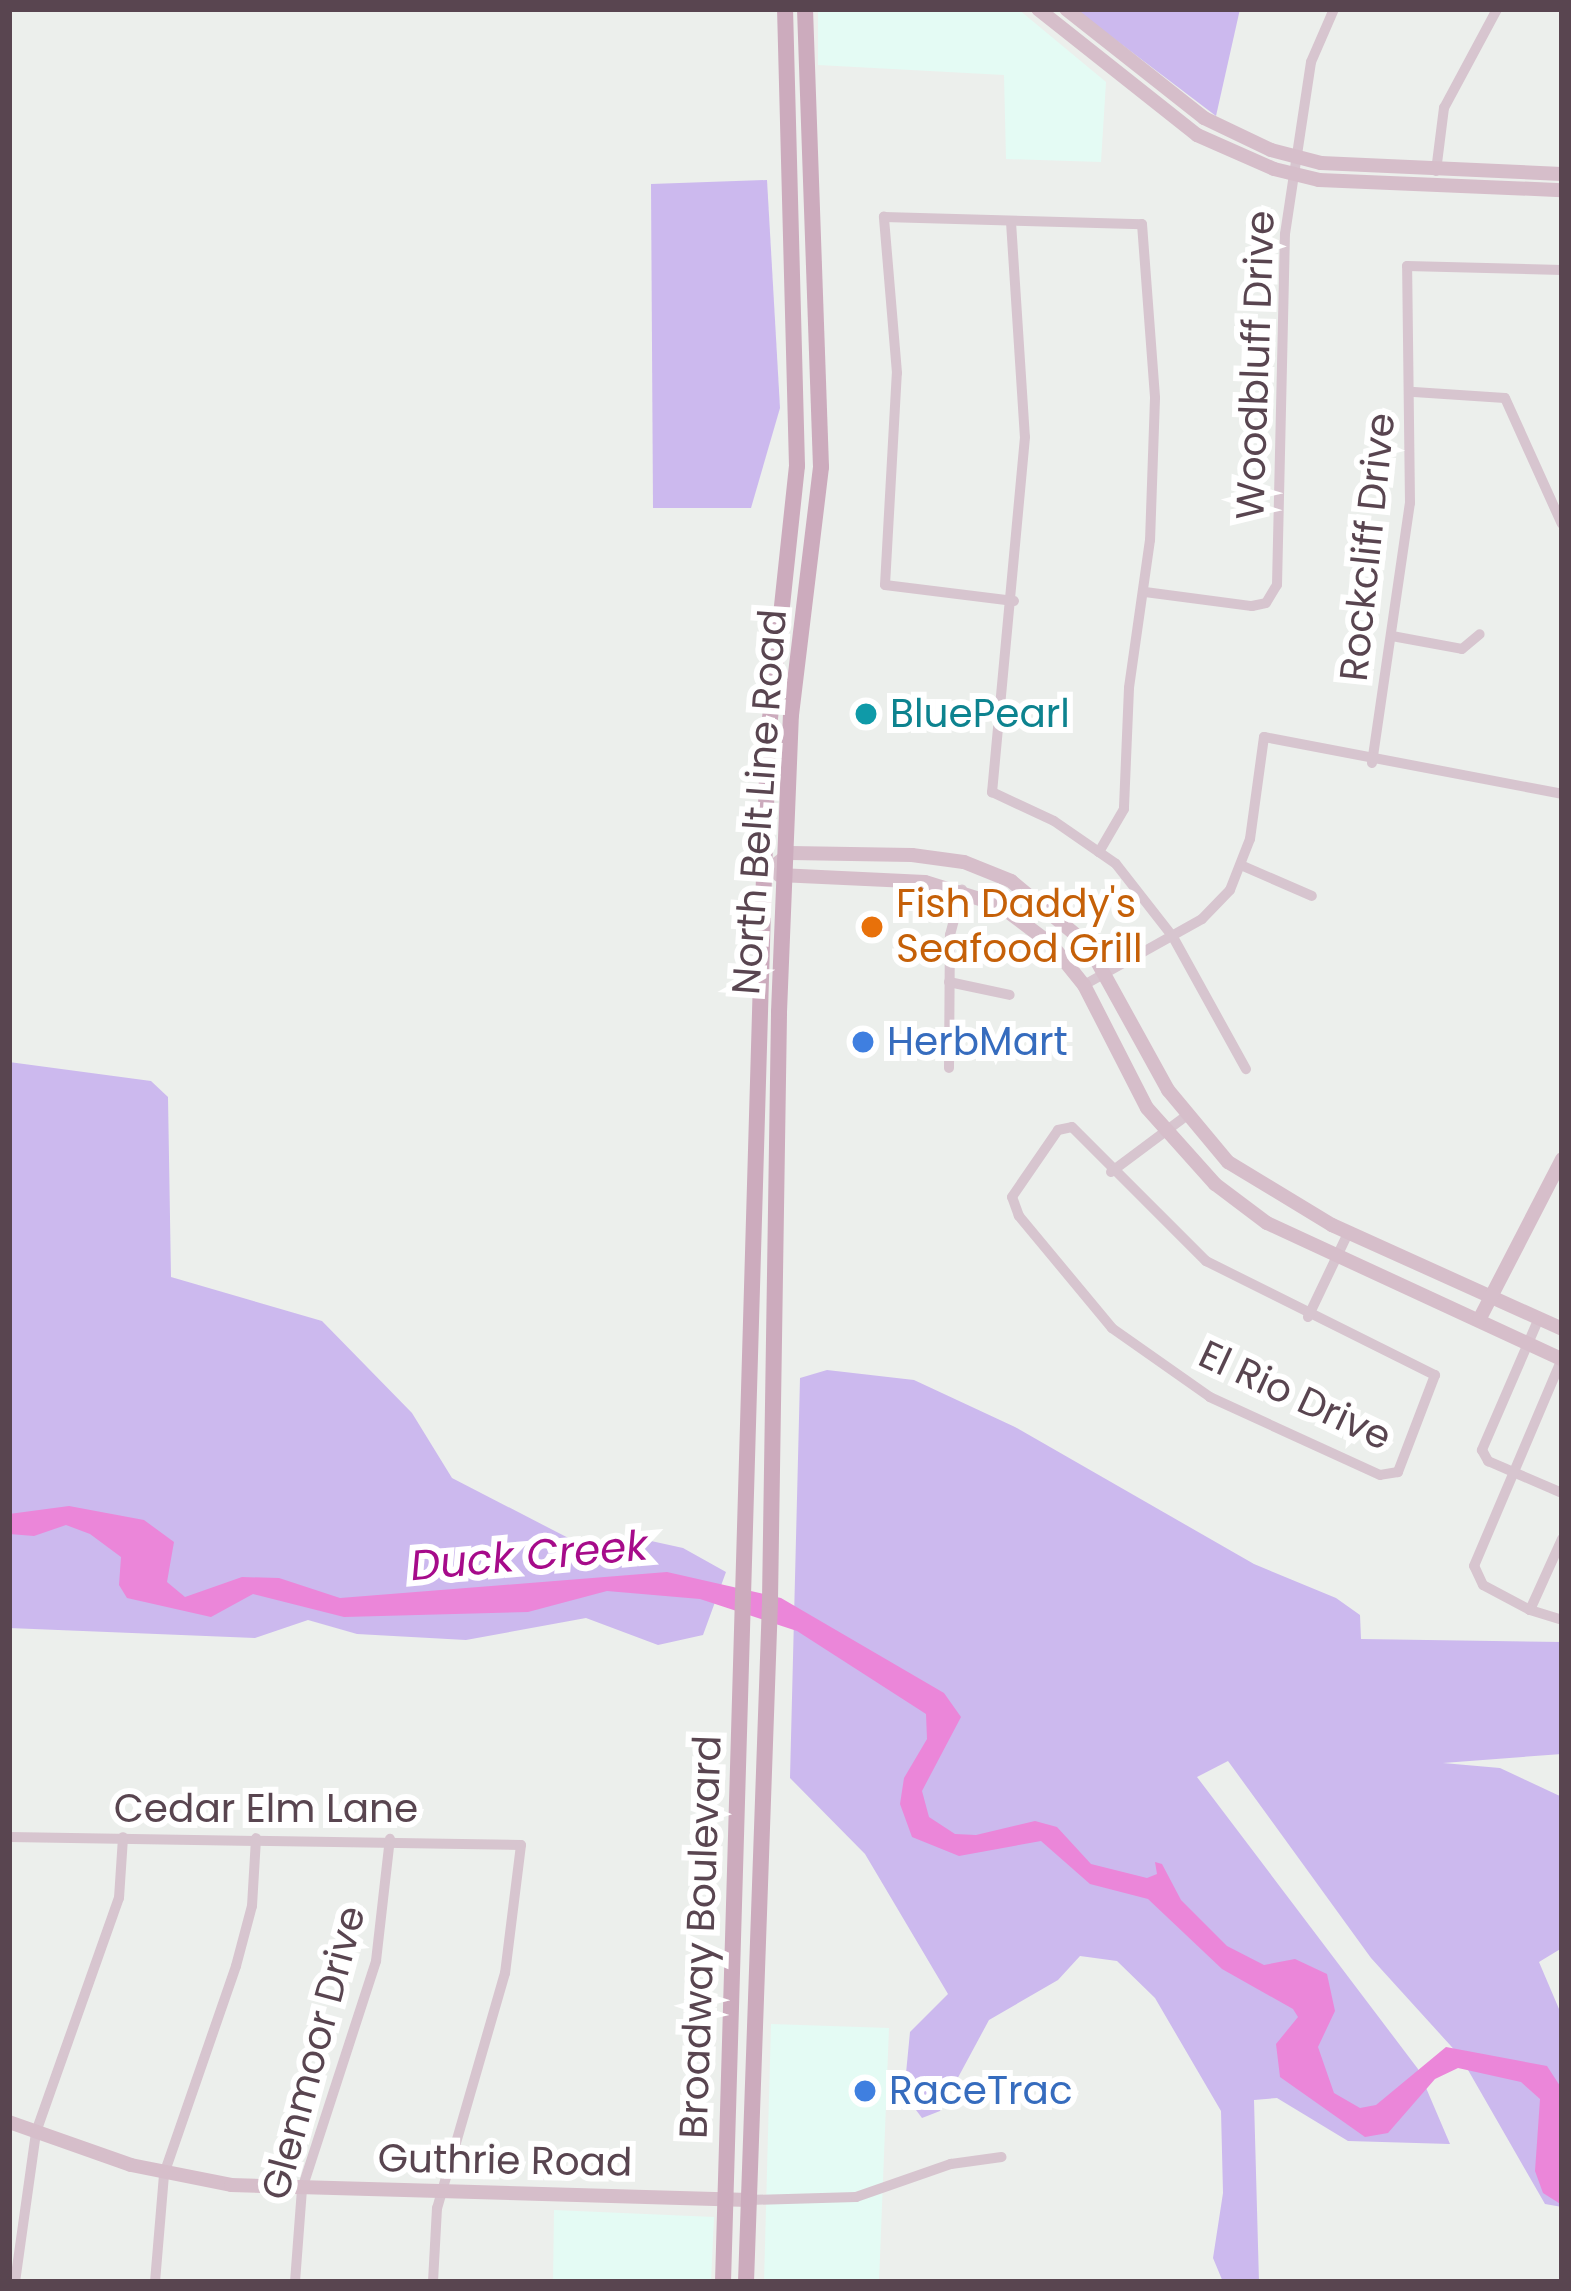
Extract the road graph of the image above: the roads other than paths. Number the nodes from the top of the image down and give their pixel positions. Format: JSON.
{"nodes":[{"id":1,"x":785,"y":9,"type":"edge"},
{"id":2,"x":805,"y":9,"type":"edge"},
{"id":3,"x":1038,"y":9,"type":"edge"},
{"id":4,"x":1066,"y":9,"type":"edge"},
{"id":5,"x":1334,"y":9,"type":"edge"},
{"id":6,"x":1497,"y":9,"type":"edge"},
{"id":7,"x":1097,"y":34,"type":"junction"},
{"id":8,"x":1086,"y":47,"type":"junction"},
{"id":9,"x":1184,"y":103,"type":"junction"},
{"id":10,"x":1173,"y":116,"type":"junction"},
{"id":11,"x":805,"y":124,"type":"junction"},
{"id":12,"x":784,"y":125,"type":"junction"},
{"id":13,"x":1297,"y":158,"type":"junction"},
{"id":14,"x":1295,"y":174,"type":"junction"},
{"id":15,"x":1562,"y":174,"type":"edge"},
{"id":16,"x":1436,"y":177,"type":"junction"},
{"id":17,"x":1562,"y":190,"type":"edge"},
{"id":18,"x":1012,"y":222,"type":"junction"},
{"id":19,"x":1562,"y":270,"type":"edge"},
{"id":20,"x":1414,"y":392,"type":"junction"},
{"id":21,"x":797,"y":466,"type":"junction"},
{"id":22,"x":820,"y":467,"type":"junction"},
{"id":23,"x":1562,"y":524,"type":"edge"},
{"id":24,"x":1145,"y":592,"type":"junction"},
{"id":25,"x":1014,"y":601,"type":"junction"},
{"id":26,"x":1480,"y":634,"type":"dead end"},
{"id":27,"x":1392,"y":635,"type":"junction"},
{"id":28,"x":1372,"y":763,"type":"junction"},
{"id":29,"x":1562,"y":794,"type":"edge"},
{"id":30,"x":1099,"y":852,"type":"junction"},
{"id":31,"x":790,"y":853,"type":"junction"},
{"id":32,"x":1243,"y":866,"type":"junction"},
{"id":33,"x":768,"y":871,"type":"junction"},
{"id":34,"x":789,"y":878,"type":"junction"},
{"id":35,"x":962,"y":890,"type":"junction"},
{"id":36,"x":1312,"y":896,"type":"dead end"},
{"id":37,"x":1174,"y":937,"type":"junction"},
{"id":38,"x":1108,"y":975,"type":"junction"},
{"id":39,"x":950,"y":982,"type":"junction"},
{"id":40,"x":1084,"y":985,"type":"junction"},
{"id":41,"x":760,"y":992,"type":"junction"},
{"id":42,"x":780,"y":994,"type":"junction"},
{"id":43,"x":1010,"y":995,"type":"dead end"},
{"id":44,"x":949,"y":1068,"type":"dead end"},
{"id":45,"x":1246,"y":1069,"type":"dead end"},
{"id":46,"x":1186,"y":1116,"type":"junction"},
{"id":47,"x":1164,"y":1133,"type":"junction"},
{"id":48,"x":1562,"y":1160,"type":"edge"},
{"id":49,"x":1111,"y":1172,"type":"junction"},
{"id":50,"x":1348,"y":1233,"type":"junction"},
{"id":51,"x":1337,"y":1255,"type":"junction"},
{"id":52,"x":754,"y":1290,"type":"junction"},
{"id":53,"x":778,"y":1291,"type":"junction"},
{"id":54,"x":1491,"y":1296,"type":"junction"},
{"id":55,"x":1308,"y":1317,"type":"junction"},
{"id":56,"x":1539,"y":1318,"type":"junction"},
{"id":57,"x":1479,"y":1320,"type":"junction"},
{"id":58,"x":1562,"y":1328,"type":"edge"},
{"id":59,"x":1528,"y":1342,"type":"junction"},
{"id":60,"x":1562,"y":1359,"type":"edge"},
{"id":61,"x":1511,"y":1472,"type":"junction"},
{"id":62,"x":1562,"y":1493,"type":"edge"},
{"id":63,"x":1562,"y":1539,"type":"edge"},
{"id":64,"x":746,"y":1594,"type":"joint"},
{"id":65,"x":770,"y":1600,"type":"joint"},
{"id":66,"x":1530,"y":1610,"type":"junction"},
{"id":67,"x":1562,"y":1620,"type":"edge"},
{"id":68,"x":9,"y":1837,"type":"edge"},
{"id":69,"x":122,"y":1838,"type":"junction"},
{"id":70,"x":256,"y":1838,"type":"junction"},
{"id":71,"x":390,"y":1839,"type":"junction"},
{"id":72,"x":732,"y":2038,"type":"junction"},
{"id":73,"x":755,"y":2039,"type":"junction"},
{"id":74,"x":9,"y":2122,"type":"edge"},
{"id":75,"x":36,"y":2132,"type":"junction"},
{"id":76,"x":1002,"y":2157,"type":"dead end"},
{"id":77,"x":164,"y":2174,"type":"junction"},
{"id":78,"x":302,"y":2189,"type":"junction"},
{"id":79,"x":440,"y":2193,"type":"junction"},
{"id":80,"x":726,"y":2200,"type":"junction"},
{"id":81,"x":749,"y":2200,"type":"junction"},
{"id":82,"x":15,"y":2282,"type":"edge"},
{"id":83,"x":155,"y":2282,"type":"edge"},
{"id":84,"x":295,"y":2282,"type":"edge"},
{"id":85,"x":433,"y":2282,"type":"edge"},
{"id":86,"x":723,"y":2282,"type":"edge"},
{"id":87,"x":746,"y":2282,"type":"edge"}],
"edges":[{"from":1,"to":12,"type":"main road","name":"North Belt Line Road"},
{"from":2,"to":11,"type":"main road","name":"North Belt Line Road"},
{"from":3,"to":8,"type":"main road"},
{"from":4,"to":7,"type":"main road"},
{"from":5,"to":13,"type":"street","name":"Woodbluff Drive"},
{"from":6,"to":16,"type":"street"},
{"from":7,"to":8,"type":"main road"},
{"from":7,"to":9,"type":"main road"},
{"from":8,"to":10,"type":"main road"},
{"from":9,"to":10,"type":"main road"},
{"from":9,"to":13,"type":"main road"},
{"from":10,"to":14,"type":"main road"},
{"from":11,"to":12,"type":"main road"},
{"from":11,"to":22,"type":"main road","name":"North Belt Line Road"},
{"from":12,"to":21,"type":"main road","name":"North Belt Line Road"},
{"from":13,"to":14,"type":"street","name":"Woodbluff Drive"},
{"from":13,"to":16,"type":"main road"},
{"from":14,"to":16,"type":"main road"},
{"from":14,"to":24,"type":"street","name":"Woodbluff Drive"},
{"from":15,"to":16,"type":"main road"},
{"from":16,"to":17,"type":"main road"},
{"from":18,"to":24,"type":"street"},
{"from":18,"to":25,"type":"street"},
{"from":18,"to":25,"type":"street"},
{"from":19,"to":20,"type":"street","name":"Rockcliff Drive"},
{"from":20,"to":23,"type":"street"},
{"from":20,"to":27,"type":"street","name":"Rockcliff Drive"},
{"from":21,"to":22,"type":"main road"},
{"from":21,"to":33,"type":"main road","name":"North Belt Line Road"},
{"from":22,"to":31,"type":"main road","name":"North Belt Line Road"},
{"from":24,"to":30,"type":"street"},
{"from":25,"to":30,"type":"street"},
{"from":26,"to":27,"type":"street"},
{"from":27,"to":28,"type":"street","name":"Rockcliff Drive"},
{"from":28,"to":29,"type":"street"},
{"from":28,"to":32,"type":"street"},
{"from":30,"to":37,"type":"street"},
{"from":31,"to":33,"type":"main road"},
{"from":31,"to":34,"type":"main road","name":"North Belt Line Road"},
{"from":31,"to":38,"type":"main road"},
{"from":32,"to":36,"type":"street"},
{"from":32,"to":37,"type":"street"},
{"from":33,"to":34,"type":"main road"},
{"from":33,"to":41,"type":"main road","name":"North Belt Line Road"},
{"from":34,"to":35,"type":"main road"},
{"from":34,"to":42,"type":"main road","name":"North Belt Line Road"},
{"from":35,"to":39,"type":"street"},
{"from":35,"to":40,"type":"main road"},
{"from":37,"to":38,"type":"street"},
{"from":37,"to":45,"type":"street"},
{"from":38,"to":40,"type":"street"},
{"from":38,"to":46,"type":"main road"},
{"from":39,"to":43,"type":"street"},
{"from":39,"to":44,"type":"street"},
{"from":40,"to":47,"type":"main road"},
{"from":41,"to":42,"type":"main road"},
{"from":41,"to":52,"type":"main road","name":"North Belt Line Road"},
{"from":42,"to":53,"type":"main road","name":"North Belt Line Road"},
{"from":46,"to":47,"type":"street"},
{"from":46,"to":50,"type":"main road"},
{"from":47,"to":49,"type":"street"},
{"from":47,"to":51,"type":"main road"},
{"from":48,"to":54,"type":"main road"},
{"from":49,"to":55,"type":"street"},
{"from":49,"to":55,"type":"street","name":"El Rio Drive"},
{"from":50,"to":51,"type":"street"},
{"from":50,"to":54,"type":"main road"},
{"from":51,"to":55,"type":"street"},
{"from":51,"to":57,"type":"main road"},
{"from":52,"to":53,"type":"main road"},
{"from":52,"to":64,"type":"main road","name":"North Belt Line Road"},
{"from":53,"to":65,"type":"main road","name":"North Belt Line Road"},
{"from":54,"to":56,"type":"main road"},
{"from":54,"to":57,"type":"main road"},
{"from":56,"to":58,"type":"main road"},
{"from":56,"to":59,"type":"street"},
{"from":57,"to":59,"type":"main road"},
{"from":59,"to":60,"type":"main road"},
{"from":59,"to":61,"type":"street"},
{"from":60,"to":61,"type":"street"},
{"from":61,"to":62,"type":"street"},
{"from":61,"to":66,"type":"street"},
{"from":63,"to":66,"type":"street"},
{"from":64,"to":72,"type":"main road","name":"Broadway Boulevard"},
{"from":65,"to":73,"type":"main road","name":"Broadway Boulevard"},
{"from":66,"to":67,"type":"street"},
{"from":68,"to":69,"type":"street","name":"Cedar Elm Lane"},
{"from":69,"to":70,"type":"street","name":"Cedar Elm Lane"},
{"from":69,"to":75,"type":"street"},
{"from":70,"to":71,"type":"street","name":"Cedar Elm Lane"},
{"from":70,"to":77,"type":"street"},
{"from":71,"to":78,"type":"street","name":"Glenmoor Drive"},
{"from":71,"to":79,"type":"street","name":"Cedar Elm Lane"},
{"from":72,"to":73,"type":"main road"},
{"from":72,"to":80,"type":"main road","name":"Broadway Boulevard"},
{"from":73,"to":81,"type":"main road","name":"Broadway Boulevard"},
{"from":74,"to":75,"type":"main road","name":"Guthrie Road"},
{"from":75,"to":77,"type":"main road","name":"Guthrie Road"},
{"from":75,"to":82,"type":"street"},
{"from":76,"to":81,"type":"street","name":"Guthrie Road"},
{"from":77,"to":78,"type":"main road","name":"Guthrie Road"},
{"from":77,"to":83,"type":"street"},
{"from":78,"to":79,"type":"main road","name":"Guthrie Road"},
{"from":78,"to":84,"type":"street","name":"Glenmoor Drive"},
{"from":79,"to":80,"type":"main road","name":"Guthrie Road"},
{"from":79,"to":85,"type":"street"},
{"from":80,"to":81,"type":"main road","name":"Guthrie Road"},
{"from":80,"to":86,"type":"main road","name":"Broadway Boulevard"},
{"from":81,"to":87,"type":"main road","name":"Broadway Boulevard"}]}
